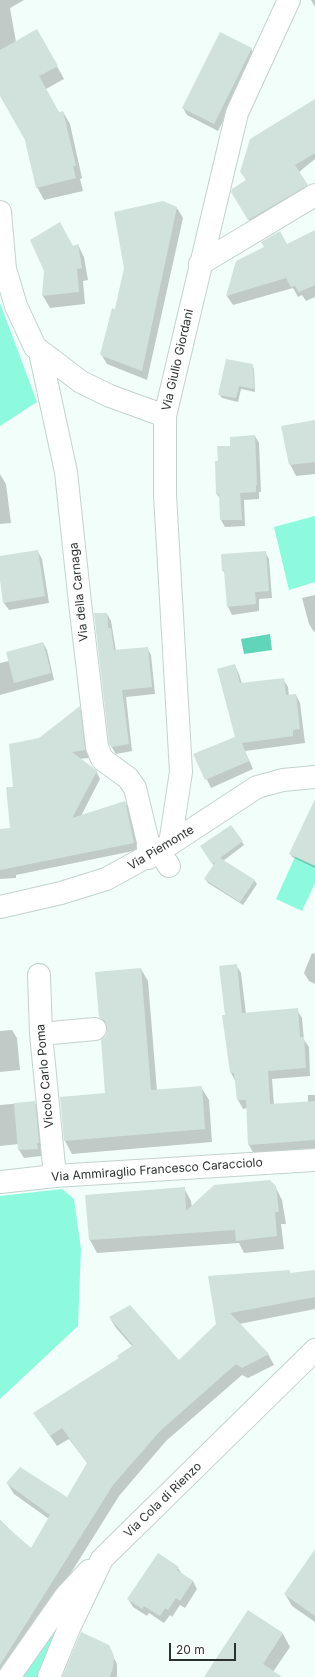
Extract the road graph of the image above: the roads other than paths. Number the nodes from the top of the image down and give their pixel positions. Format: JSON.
{"nodes":[{"id":1,"x":290,"y":0,"type":"edge"},
{"id":2,"x":315,"y":194,"type":"edge"},
{"id":3,"x":0,"y":212,"type":"edge"},
{"id":4,"x":200,"y":264,"type":"junction"},
{"id":5,"x":40,"y":352,"type":"junction"},
{"id":6,"x":164,"y":416,"type":"junction"},
{"id":7,"x":179,"y":737,"type":"junction"},
{"id":8,"x":315,"y":777,"type":"edge"},
{"id":9,"x":176,"y":805,"type":"junction"},
{"id":10,"x":143,"y":817,"type":"junction"},
{"id":11,"x":206,"y":821,"type":"junction"},
{"id":12,"x":163,"y":853,"type":"junction"},
{"id":13,"x":0,"y":907,"type":"edge"},
{"id":14,"x":39,"y":975,"type":"dead end"},
{"id":15,"x":95,"y":1029,"type":"dead end"},
{"id":16,"x":41,"y":1034,"type":"junction"},
{"id":17,"x":315,"y":1160,"type":"edge"},
{"id":18,"x":55,"y":1176,"type":"junction"},
{"id":19,"x":0,"y":1182,"type":"edge"},
{"id":20,"x":315,"y":1350,"type":"edge"},
{"id":21,"x":102,"y":1559,"type":"junction"},
{"id":22,"x":9,"y":1677,"type":"edge"},
{"id":23,"x":49,"y":1677,"type":"edge"}],
"edges":[{"from":1,"to":4,"type":"street","name":"Via Giulio Giordani"},
{"from":2,"to":4,"type":"street"},
{"from":3,"to":5,"type":"street","name":"Via della Carnaga"},
{"from":4,"to":6,"type":"street","name":"Via Giulio Giordani"},
{"from":5,"to":6,"type":"street","name":"Via della Carnaga"},
{"from":5,"to":10,"type":"street","name":"Via della Carnaga"},
{"from":6,"to":7,"type":"street","name":"Via Giulio Giordani"},
{"from":7,"to":9,"type":"street","name":"Via Giulio Giordani"},
{"from":7,"to":11,"type":"street","name":"Via Giulio Giordani"},
{"from":8,"to":11,"type":"street","name":"Via Piemonte"},
{"from":9,"to":10,"type":"street"},
{"from":9,"to":12,"type":"street","name":"Via Giulio Giordani"},
{"from":10,"to":12,"type":"street","name":"Via della Carnaga"},
{"from":11,"to":12,"type":"street","name":"Via Piemonte"},
{"from":12,"to":13,"type":"street","name":"Via Piemonte"},
{"from":14,"to":16,"type":"street","name":"Vicolo Carlo Poma"},
{"from":15,"to":16,"type":"street"},
{"from":16,"to":18,"type":"street","name":"Vicolo Carlo Poma"},
{"from":17,"to":18,"type":"street","name":"Via Ammiraglio Francesco Caracciolo"},
{"from":18,"to":19,"type":"street","name":"Via Ammiraglio Francesco Caracciolo"},
{"from":20,"to":21,"type":"street","name":"Via Cola di Rienzo"},
{"from":21,"to":22,"type":"street"},
{"from":21,"to":23,"type":"street","name":"Via Cola di Rienzo"}]}
